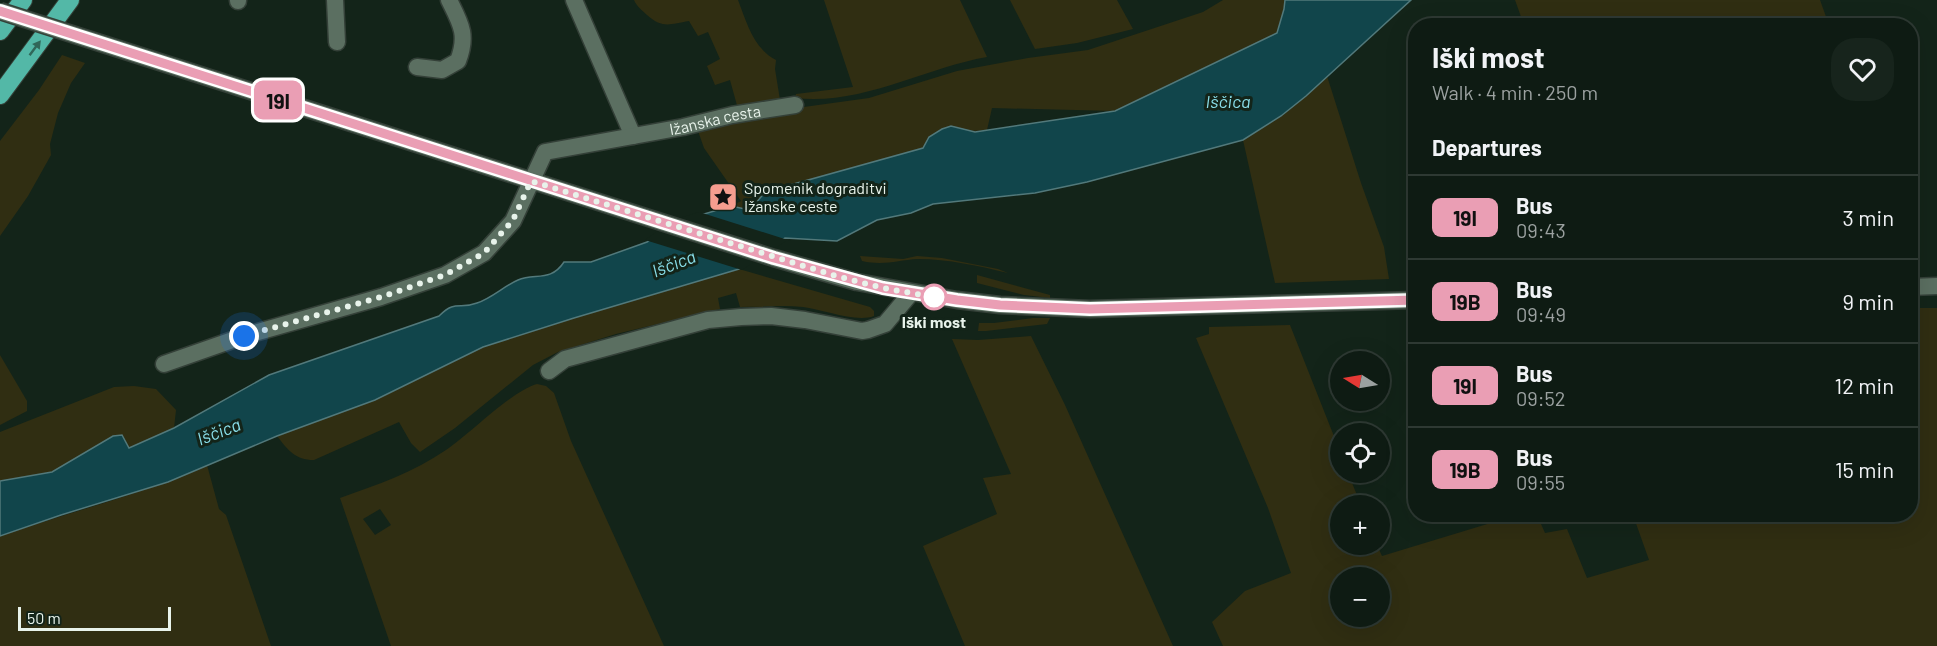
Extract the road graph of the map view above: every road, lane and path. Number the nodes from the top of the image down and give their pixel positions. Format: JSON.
{"nodes":[{"id":1,"x":23,"y":0,"type":"edge"},
{"id":2,"x":70,"y":0,"type":"edge"},
{"id":3,"x":335,"y":0,"type":"edge"},
{"id":4,"x":449,"y":0,"type":"edge"},
{"id":5,"x":574,"y":0,"type":"edge"},
{"id":6,"x":0,"y":11,"type":"edge"},
{"id":7,"x":0,"y":31,"type":"edge"},
{"id":8,"x":337,"y":42,"type":"dead end"},
{"id":9,"x":417,"y":67,"type":"dead end"},
{"id":10,"x":0,"y":95,"type":"edge"},
{"id":11,"x":795,"y":105,"type":"dead end"},
{"id":12,"x":633,"y":136,"type":"junction"},
{"id":13,"x":531,"y":181,"type":"junction"},
{"id":14,"x":1937,"y":286,"type":"edge"},
{"id":15,"x":1918,"y":287,"type":"edge"},
{"id":16,"x":911,"y":293,"type":"junction"},
{"id":17,"x":1408,"y":300,"type":"edge"},
{"id":18,"x":164,"y":364,"type":"dead end"},
{"id":19,"x":549,"y":371,"type":"dead end"}],
"edges":[{"from":1,"to":7,"type":"highway"},
{"from":10,"to":2,"type":"highway","one_way":true},
{"from":3,"to":8,"type":"main road"},
{"from":4,"to":9,"type":"main road"},
{"from":5,"to":12,"type":"main road"},
{"from":6,"to":13,"type":"main road","bridge":true},
{"from":11,"to":12,"type":"main road","name":"Ižanska cesta"},
{"from":12,"to":13,"type":"main road","name":"Ižanska cesta"},
{"from":13,"to":16,"type":"main road"},
{"from":13,"to":18,"type":"main road","name":"Ižanska cesta"},
{"from":14,"to":15,"type":"main road"},
{"from":16,"to":17,"type":"main road"},
{"from":16,"to":19,"type":"main road"}]}
